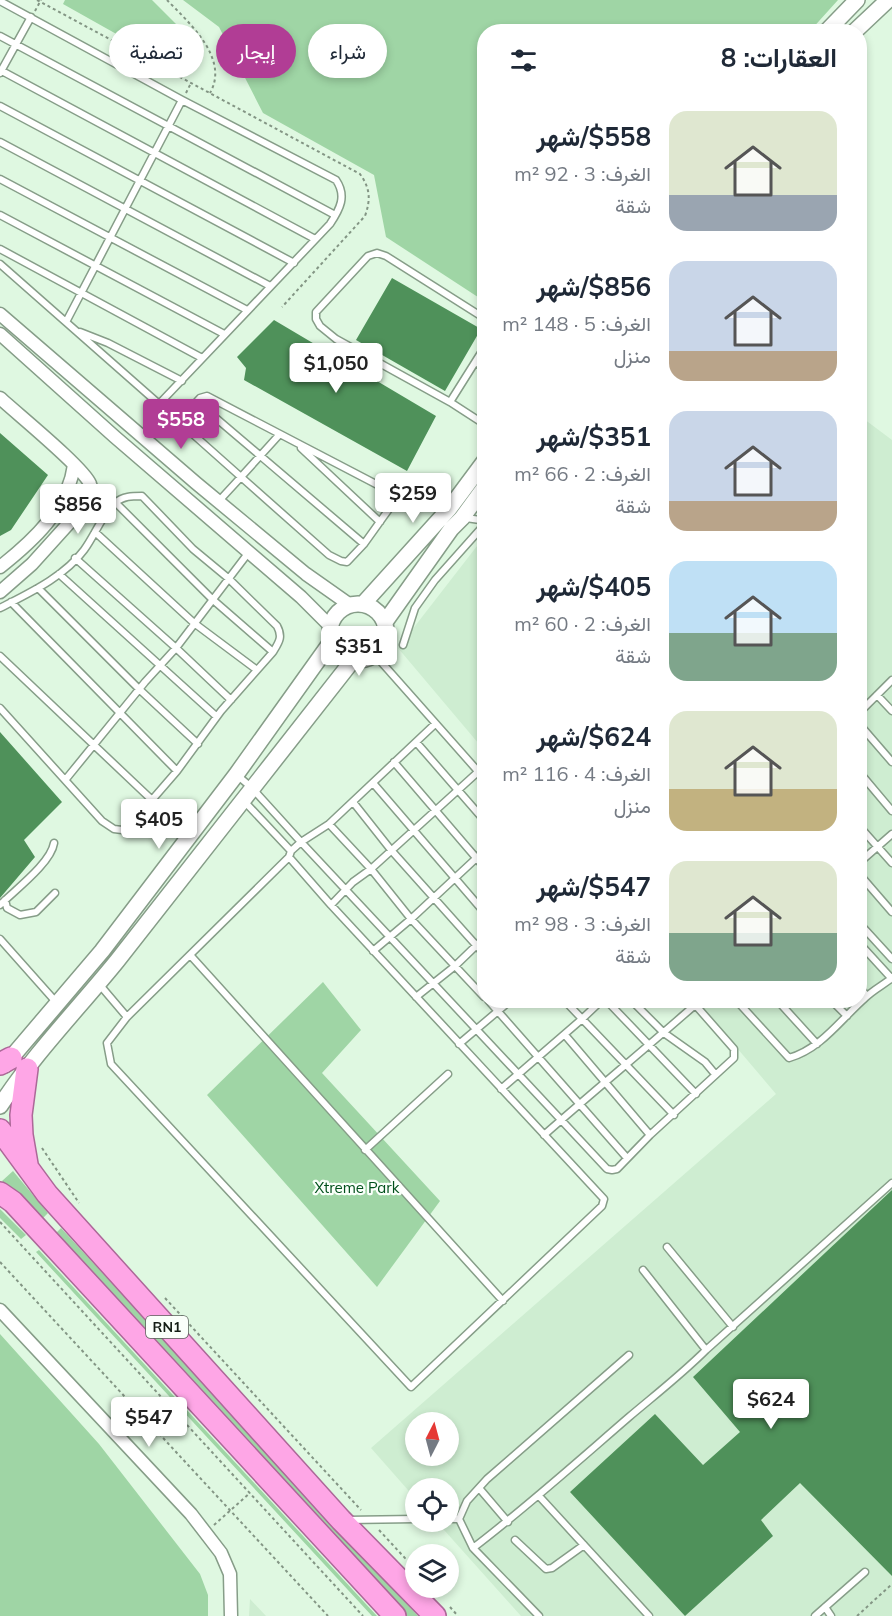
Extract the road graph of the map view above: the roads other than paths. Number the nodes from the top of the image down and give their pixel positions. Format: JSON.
{"nodes":[{"id":1,"x":857,"y":0,"type":"edge"},
{"id":2,"x":888,"y":0,"type":"edge"},
{"id":3,"x":0,"y":1,"type":"edge"},
{"id":4,"x":31,"y":17,"type":"junction"},
{"id":5,"x":834,"y":24,"type":"edge"},
{"id":6,"x":862,"y":24,"type":"edge"},
{"id":7,"x":0,"y":36,"type":"edge"},
{"id":8,"x":16,"y":44,"type":"junction"},
{"id":9,"x":0,"y":72,"type":"edge"},
{"id":10,"x":182,"y":100,"type":"junction"},
{"id":11,"x":0,"y":106,"type":"edge"},
{"id":12,"x":168,"y":126,"type":"junction"},
{"id":13,"x":0,"y":142,"type":"edge"},
{"id":14,"x":154,"y":154,"type":"junction"},
{"id":15,"x":0,"y":179,"type":"edge"},
{"id":16,"x":140,"y":181,"type":"junction"},
{"id":17,"x":125,"y":209,"type":"junction"},
{"id":18,"x":0,"y":214,"type":"edge"},
{"id":19,"x":336,"y":215,"type":"junction"},
{"id":20,"x":110,"y":238,"type":"junction"},
{"id":21,"x":315,"y":239,"type":"junction"},
{"id":22,"x":0,"y":249,"type":"edge"},
{"id":23,"x":294,"y":263,"type":"junction"},
{"id":24,"x":0,"y":264,"type":"edge"},
{"id":25,"x":96,"y":265,"type":"junction"},
{"id":26,"x":270,"y":286,"type":"junction"},
{"id":27,"x":81,"y":294,"type":"junction"},
{"id":28,"x":247,"y":310,"type":"junction"},
{"id":29,"x":0,"y":314,"type":"edge"},
{"id":30,"x":477,"y":314,"type":"edge"},
{"id":31,"x":66,"y":322,"type":"junction"},
{"id":32,"x":76,"y":331,"type":"junction"},
{"id":33,"x":0,"y":334,"type":"edge"},
{"id":34,"x":224,"y":334,"type":"junction"},
{"id":35,"x":202,"y":358,"type":"junction"},
{"id":36,"x":476,"y":362,"type":"edge"},
{"id":37,"x":182,"y":381,"type":"junction"},
{"id":38,"x":0,"y":398,"type":"edge"},
{"id":39,"x":197,"y":402,"type":"junction"},
{"id":40,"x":450,"y":402,"type":"junction"},
{"id":41,"x":159,"y":404,"type":"junction"},
{"id":42,"x":477,"y":419,"type":"edge"},
{"id":43,"x":179,"y":421,"type":"junction"},
{"id":44,"x":279,"y":435,"type":"junction"},
{"id":45,"x":296,"y":444,"type":"junction"},
{"id":46,"x":260,"y":456,"type":"junction"},
{"id":47,"x":74,"y":465,"type":"junction"},
{"id":48,"x":477,"y":471,"type":"edge"},
{"id":49,"x":241,"y":477,"type":"junction"},
{"id":50,"x":477,"y":498,"type":"edge"},
{"id":51,"x":218,"y":502,"type":"junction"},
{"id":52,"x":116,"y":503,"type":"junction"},
{"id":53,"x":462,"y":518,"type":"junction"},
{"id":54,"x":477,"y":520,"type":"edge"},
{"id":55,"x":380,"y":522,"type":"junction"},
{"id":56,"x":96,"y":532,"type":"junction"},
{"id":57,"x":477,"y":532,"type":"edge"},
{"id":58,"x":364,"y":544,"type":"junction"},
{"id":59,"x":249,"y":552,"type":"junction"},
{"id":60,"x":75,"y":558,"type":"junction"},
{"id":61,"x":0,"y":567,"type":"edge"},
{"id":62,"x":59,"y":574,"type":"junction"},
{"id":63,"x":228,"y":578,"type":"junction"},
{"id":64,"x":38,"y":588,"type":"junction"},
{"id":65,"x":0,"y":592,"type":"edge"},
{"id":66,"x":212,"y":599,"type":"junction"},
{"id":67,"x":11,"y":602,"type":"junction"},
{"id":68,"x":356,"y":604,"type":"junction"},
{"id":69,"x":0,"y":608,"type":"edge"},
{"id":70,"x":385,"y":622,"type":"junction"},
{"id":71,"x":194,"y":623,"type":"junction"},
{"id":72,"x":330,"y":626,"type":"junction"},
{"id":73,"x":331,"y":642,"type":"junction"},
{"id":74,"x":403,"y":645,"type":"dead end"},
{"id":75,"x":176,"y":648,"type":"junction"},
{"id":76,"x":273,"y":652,"type":"junction"},
{"id":77,"x":375,"y":655,"type":"junction"},
{"id":78,"x":0,"y":656,"type":"edge"},
{"id":79,"x":353,"y":660,"type":"junction"},
{"id":80,"x":159,"y":665,"type":"junction"},
{"id":81,"x":256,"y":670,"type":"junction"},
{"id":82,"x":892,"y":680,"type":"edge"},
{"id":83,"x":139,"y":689,"type":"junction"},
{"id":84,"x":878,"y":695,"type":"junction"},
{"id":85,"x":231,"y":700,"type":"junction"},
{"id":86,"x":867,"y":705,"type":"edge"},
{"id":87,"x":0,"y":708,"type":"edge"},
{"id":88,"x":892,"y":711,"type":"edge"},
{"id":89,"x":119,"y":714,"type":"junction"},
{"id":90,"x":216,"y":716,"type":"junction"},
{"id":91,"x":435,"y":724,"type":"junction"},
{"id":92,"x":867,"y":733,"type":"edge"},
{"id":93,"x":416,"y":742,"type":"junction"},
{"id":94,"x":198,"y":744,"type":"junction"},
{"id":95,"x":93,"y":746,"type":"junction"},
{"id":96,"x":394,"y":762,"type":"junction"},
{"id":97,"x":892,"y":762,"type":"edge"},
{"id":98,"x":477,"y":770,"type":"edge"},
{"id":99,"x":177,"y":771,"type":"junction"},
{"id":100,"x":477,"y":772,"type":"edge"},
{"id":101,"x":236,"y":775,"type":"junction"},
{"id":102,"x":66,"y":779,"type":"junction"},
{"id":103,"x":867,"y":781,"type":"edge"},
{"id":104,"x":373,"y":783,"type":"junction"},
{"id":105,"x":457,"y":790,"type":"junction"},
{"id":106,"x":247,"y":793,"type":"junction"},
{"id":107,"x":152,"y":800,"type":"junction"},
{"id":108,"x":353,"y":802,"type":"junction"},
{"id":109,"x":436,"y":810,"type":"junction"},
{"id":110,"x":892,"y":811,"type":"edge"},
{"id":111,"x":477,"y":812,"type":"edge"},
{"id":112,"x":329,"y":824,"type":"junction"},
{"id":113,"x":413,"y":831,"type":"junction"},
{"id":114,"x":892,"y":834,"type":"edge"},
{"id":115,"x":867,"y":835,"type":"edge"},
{"id":116,"x":300,"y":842,"type":"junction"},
{"id":117,"x":54,"y":843,"type":"dead end"},
{"id":118,"x":878,"y":847,"type":"junction"},
{"id":119,"x":391,"y":850,"type":"junction"},
{"id":120,"x":290,"y":854,"type":"junction"},
{"id":121,"x":867,"y":856,"type":"edge"},
{"id":122,"x":477,"y":858,"type":"joint"},
{"id":123,"x":892,"y":863,"type":"edge"},
{"id":124,"x":371,"y":869,"type":"junction"},
{"id":125,"x":454,"y":879,"type":"junction"},
{"id":126,"x":867,"y":883,"type":"edge"},
{"id":127,"x":345,"y":890,"type":"junction"},
{"id":128,"x":55,"y":893,"type":"dead end"},
{"id":129,"x":433,"y":899,"type":"junction"},
{"id":130,"x":2,"y":903,"type":"edge"},
{"id":131,"x":477,"y":904,"type":"edge"},
{"id":132,"x":331,"y":905,"type":"junction"},
{"id":133,"x":892,"y":912,"type":"edge"},
{"id":134,"x":411,"y":919,"type":"junction"},
{"id":135,"x":867,"y":932,"type":"edge"},
{"id":136,"x":390,"y":938,"type":"junction"},
{"id":137,"x":0,"y":939,"type":"edge"},
{"id":138,"x":477,"y":946,"type":"joint"},
{"id":139,"x":373,"y":951,"type":"junction"},
{"id":140,"x":867,"y":952,"type":"edge"},
{"id":141,"x":191,"y":956,"type":"junction"},
{"id":142,"x":892,"y":959,"type":"edge"},
{"id":143,"x":455,"y":966,"type":"junction"},
{"id":144,"x":892,"y":979,"type":"edge"},
{"id":145,"x":98,"y":984,"type":"junction"},
{"id":146,"x":433,"y":984,"type":"junction"},
{"id":147,"x":477,"y":990,"type":"edge"},
{"id":148,"x":867,"y":996,"type":"edge"},
{"id":149,"x":416,"y":997,"type":"junction"},
{"id":150,"x":56,"y":1003,"type":"junction"},
{"id":151,"x":495,"y":1008,"type":"edge"},
{"id":152,"x":503,"y":1008,"type":"edge"},
{"id":153,"x":572,"y":1008,"type":"edge"},
{"id":154,"x":594,"y":1008,"type":"edge"},
{"id":155,"x":614,"y":1008,"type":"edge"},
{"id":156,"x":640,"y":1008,"type":"edge"},
{"id":157,"x":688,"y":1008,"type":"edge"},
{"id":158,"x":697,"y":1008,"type":"edge"},
{"id":159,"x":743,"y":1008,"type":"edge"},
{"id":160,"x":784,"y":1008,"type":"edge"},
{"id":161,"x":839,"y":1008,"type":"edge"},
{"id":162,"x":855,"y":1008,"type":"edge"},
{"id":163,"x":499,"y":1012,"type":"junction"},
{"id":164,"x":847,"y":1016,"type":"junction"},
{"id":165,"x":127,"y":1017,"type":"junction"},
{"id":166,"x":582,"y":1019,"type":"junction"},
{"id":167,"x":476,"y":1030,"type":"junction"},
{"id":168,"x":664,"y":1033,"type":"junction"},
{"id":169,"x":565,"y":1035,"type":"junction"},
{"id":170,"x":459,"y":1044,"type":"junction"},
{"id":171,"x":649,"y":1044,"type":"junction"},
{"id":172,"x":817,"y":1044,"type":"junction"},
{"id":173,"x":538,"y":1058,"type":"junction"},
{"id":174,"x":9,"y":1065,"type":"edge"},
{"id":175,"x":626,"y":1066,"type":"junction"},
{"id":176,"x":448,"y":1074,"type":"dead end"},
{"id":177,"x":715,"y":1074,"type":"junction"},
{"id":178,"x":518,"y":1075,"type":"junction"},
{"id":179,"x":605,"y":1082,"type":"junction"},
{"id":180,"x":501,"y":1089,"type":"junction"},
{"id":181,"x":696,"y":1094,"type":"junction"},
{"id":182,"x":580,"y":1103,"type":"junction"},
{"id":183,"x":0,"y":1106,"type":"edge"},
{"id":184,"x":674,"y":1115,"type":"junction"},
{"id":185,"x":561,"y":1120,"type":"junction"},
{"id":186,"x":0,"y":1130,"type":"edge"},
{"id":187,"x":650,"y":1134,"type":"junction"},
{"id":188,"x":544,"y":1135,"type":"junction"},
{"id":189,"x":365,"y":1150,"type":"junction"},
{"id":190,"x":627,"y":1158,"type":"junction"},
{"id":191,"x":29,"y":1170,"type":"junction"},
{"id":192,"x":892,"y":1184,"type":"edge"},
{"id":193,"x":4,"y":1198,"type":"edge"},
{"id":194,"x":667,"y":1247,"type":"dead end"},
{"id":195,"x":643,"y":1270,"type":"dead end"},
{"id":196,"x":503,"y":1301,"type":"junction"},
{"id":197,"x":0,"y":1310,"type":"edge"},
{"id":198,"x":734,"y":1327,"type":"junction"},
{"id":199,"x":706,"y":1350,"type":"junction"},
{"id":200,"x":629,"y":1355,"type":"dead end"},
{"id":201,"x":479,"y":1488,"type":"junction"},
{"id":202,"x":539,"y":1496,"type":"junction"},
{"id":203,"x":405,"y":1519,"type":"edge"},
{"id":204,"x":459,"y":1519,"type":"joint"},
{"id":205,"x":341,"y":1520,"type":"junction"},
{"id":206,"x":507,"y":1522,"type":"junction"},
{"id":207,"x":514,"y":1539,"type":"dead end"},
{"id":208,"x":584,"y":1545,"type":"junction"},
{"id":209,"x":473,"y":1548,"type":"junction"},
{"id":210,"x":865,"y":1572,"type":"dead end"},
{"id":211,"x":825,"y":1607,"type":"junction"},
{"id":212,"x":231,"y":1616,"type":"edge"},
{"id":213,"x":395,"y":1616,"type":"edge"},
{"id":214,"x":435,"y":1616,"type":"edge"},
{"id":215,"x":539,"y":1616,"type":"edge"},
{"id":216,"x":649,"y":1616,"type":"edge"},
{"id":217,"x":815,"y":1616,"type":"edge"},
{"id":218,"x":831,"y":1616,"type":"edge"}],
"edges":[{"from":1,"to":5,"type":"street"},
{"from":2,"to":6,"type":"street"},
{"from":3,"to":4,"type":"lane"},
{"from":4,"to":8,"type":"lane"},
{"from":4,"to":10,"type":"lane"},
{"from":7,"to":8,"type":"lane"},
{"from":8,"to":9,"type":"lane"},
{"from":8,"to":12,"type":"lane"},
{"from":9,"to":14,"type":"lane"},
{"from":10,"to":12,"type":"lane"},
{"from":10,"to":19,"type":"lane"},
{"from":11,"to":16,"type":"lane"},
{"from":12,"to":14,"type":"lane"},
{"from":12,"to":19,"type":"lane"},
{"from":13,"to":17,"type":"lane"},
{"from":14,"to":16,"type":"lane"},
{"from":14,"to":21,"type":"lane"},
{"from":15,"to":20,"type":"lane"},
{"from":16,"to":17,"type":"lane"},
{"from":16,"to":23,"type":"lane"},
{"from":17,"to":20,"type":"lane"},
{"from":17,"to":26,"type":"lane"},
{"from":18,"to":25,"type":"lane"},
{"from":19,"to":21,"type":"lane"},
{"from":20,"to":25,"type":"lane"},
{"from":20,"to":28,"type":"lane"},
{"from":21,"to":23,"type":"lane"},
{"from":22,"to":27,"type":"lane"},
{"from":23,"to":26,"type":"lane"},
{"from":24,"to":31,"type":"lane"},
{"from":25,"to":27,"type":"lane"},
{"from":25,"to":34,"type":"lane"},
{"from":26,"to":28,"type":"lane"},
{"from":27,"to":31,"type":"lane"},
{"from":27,"to":35,"type":"lane"},
{"from":28,"to":34,"type":"lane"},
{"from":29,"to":51,"type":"street"},
{"from":30,"to":40,"type":"lane"},
{"from":31,"to":32,"type":"lane"},
{"from":32,"to":37,"type":"lane"},
{"from":32,"to":41,"type":"lane"},
{"from":33,"to":59,"type":"street"},
{"from":34,"to":35,"type":"lane"},
{"from":35,"to":37,"type":"lane"},
{"from":36,"to":40,"type":"lane"},
{"from":37,"to":41,"type":"lane"},
{"from":38,"to":47,"type":"street"},
{"from":39,"to":43,"type":"lane"},
{"from":39,"to":44,"type":"lane"},
{"from":39,"to":46,"type":"lane"},
{"from":40,"to":42,"type":"lane"},
{"from":41,"to":43,"type":"lane"},
{"from":43,"to":49,"type":"lane"},
{"from":44,"to":45,"type":"lane"},
{"from":44,"to":46,"type":"lane"},
{"from":45,"to":55,"type":"lane"},
{"from":45,"to":55,"type":"lane"},
{"from":46,"to":49,"type":"lane"},
{"from":46,"to":58,"type":"lane"},
{"from":47,"to":61,"type":"street"},
{"from":47,"to":65,"type":"street"},
{"from":48,"to":68,"type":"street"},
{"from":49,"to":51,"type":"lane"},
{"from":49,"to":58,"type":"lane"},
{"from":50,"to":53,"type":"street"},
{"from":51,"to":68,"type":"street"},
{"from":52,"to":56,"type":"lane"},
{"from":52,"to":63,"type":"lane"},
{"from":52,"to":66,"type":"lane"},
{"from":53,"to":54,"type":"lane"},
{"from":53,"to":70,"type":"street"},
{"from":55,"to":58,"type":"lane"},
{"from":56,"to":60,"type":"lane"},
{"from":56,"to":71,"type":"lane"},
{"from":57,"to":74,"type":"lane"},
{"from":59,"to":63,"type":"lane"},
{"from":59,"to":72,"type":"street"},
{"from":60,"to":62,"type":"lane"},
{"from":60,"to":75,"type":"lane"},
{"from":62,"to":64,"type":"lane"},
{"from":62,"to":80,"type":"lane"},
{"from":63,"to":66,"type":"lane"},
{"from":63,"to":76,"type":"lane"},
{"from":64,"to":67,"type":"lane"},
{"from":64,"to":83,"type":"lane"},
{"from":66,"to":71,"type":"lane"},
{"from":66,"to":76,"type":"lane"},
{"from":67,"to":69,"type":"lane"},
{"from":67,"to":89,"type":"lane"},
{"from":68,"to":70,"type":"street"},
{"from":68,"to":72,"type":"street"},
{"from":70,"to":77,"type":"street"},
{"from":71,"to":75,"type":"lane"},
{"from":71,"to":81,"type":"lane"},
{"from":72,"to":73,"type":"street"},
{"from":73,"to":79,"type":"street"},
{"from":73,"to":101,"type":"street"},
{"from":75,"to":80,"type":"lane"},
{"from":75,"to":85,"type":"lane"},
{"from":76,"to":81,"type":"lane"},
{"from":77,"to":79,"type":"street"},
{"from":77,"to":91,"type":"lane"},
{"from":78,"to":95,"type":"lane"},
{"from":79,"to":106,"type":"street"},
{"from":80,"to":83,"type":"lane"},
{"from":80,"to":90,"type":"lane"},
{"from":81,"to":85,"type":"lane"},
{"from":82,"to":84,"type":"lane"},
{"from":83,"to":89,"type":"lane"},
{"from":83,"to":94,"type":"lane"},
{"from":84,"to":86,"type":"lane"},
{"from":84,"to":88,"type":"lane"},
{"from":85,"to":90,"type":"lane"},
{"from":87,"to":102,"type":"lane"},
{"from":89,"to":95,"type":"lane"},
{"from":89,"to":99,"type":"lane"},
{"from":90,"to":94,"type":"lane"},
{"from":91,"to":93,"type":"lane"},
{"from":91,"to":98,"type":"lane"},
{"from":92,"to":97,"type":"lane"},
{"from":93,"to":96,"type":"lane"},
{"from":93,"to":105,"type":"lane"},
{"from":94,"to":99,"type":"lane"},
{"from":95,"to":102,"type":"lane"},
{"from":95,"to":107,"type":"lane"},
{"from":96,"to":104,"type":"lane"},
{"from":96,"to":109,"type":"lane"},
{"from":99,"to":107,"type":"lane"},
{"from":100,"to":105,"type":"lane"},
{"from":101,"to":106,"type":"lane"},
{"from":101,"to":150,"type":"street"},
{"from":102,"to":107,"type":"lane"},
{"from":103,"to":110,"type":"lane"},
{"from":104,"to":108,"type":"lane"},
{"from":104,"to":113,"type":"lane"},
{"from":105,"to":109,"type":"lane"},
{"from":105,"to":111,"type":"lane"},
{"from":106,"to":116,"type":"lane"},
{"from":106,"to":120,"type":"lane"},
{"from":106,"to":145,"type":"street"},
{"from":108,"to":112,"type":"lane"},
{"from":108,"to":119,"type":"lane"},
{"from":109,"to":113,"type":"lane"},
{"from":109,"to":122,"type":"lane"},
{"from":112,"to":116,"type":"lane"},
{"from":112,"to":124,"type":"lane"},
{"from":113,"to":119,"type":"lane"},
{"from":113,"to":125,"type":"lane"},
{"from":114,"to":118,"type":"lane"},
{"from":115,"to":118,"type":"lane"},
{"from":116,"to":120,"type":"lane"},
{"from":116,"to":127,"type":"lane"},
{"from":117,"to":130,"type":"lane"},
{"from":118,"to":121,"type":"lane"},
{"from":118,"to":123,"type":"lane"},
{"from":119,"to":124,"type":"lane"},
{"from":119,"to":129,"type":"lane"},
{"from":120,"to":132,"type":"lane"},
{"from":120,"to":141,"type":"lane"},
{"from":122,"to":125,"type":"lane"},
{"from":124,"to":127,"type":"lane"},
{"from":124,"to":134,"type":"lane"},
{"from":125,"to":129,"type":"lane"},
{"from":125,"to":131,"type":"lane"},
{"from":126,"to":133,"type":"lane"},
{"from":127,"to":132,"type":"lane"},
{"from":127,"to":136,"type":"lane"},
{"from":128,"to":130,"type":"lane"},
{"from":129,"to":134,"type":"lane"},
{"from":129,"to":138,"type":"lane"},
{"from":132,"to":139,"type":"lane"},
{"from":134,"to":136,"type":"lane"},
{"from":134,"to":143,"type":"lane"},
{"from":135,"to":142,"type":"lane"},
{"from":136,"to":139,"type":"lane"},
{"from":136,"to":146,"type":"lane"},
{"from":137,"to":150,"type":"lane"},
{"from":138,"to":143,"type":"lane"},
{"from":139,"to":149,"type":"lane"},
{"from":140,"to":144,"type":"lane"},
{"from":141,"to":165,"type":"lane"},
{"from":141,"to":189,"type":"lane"},
{"from":143,"to":146,"type":"lane"},
{"from":143,"to":147,"type":"lane"},
{"from":144,"to":148,"type":"lane"},
{"from":145,"to":165,"type":"lane"},
{"from":145,"to":174,"type":"street"},
{"from":146,"to":149,"type":"lane"},
{"from":146,"to":167,"type":"lane"},
{"from":149,"to":170,"type":"lane"},
{"from":150,"to":174,"type":"street"},
{"from":151,"to":163,"type":"lane"},
{"from":152,"to":163,"type":"lane"},
{"from":153,"to":166,"type":"lane"},
{"from":154,"to":166,"type":"lane"},
{"from":155,"to":171,"type":"lane"},
{"from":156,"to":168,"type":"lane"},
{"from":157,"to":168,"type":"lane"},
{"from":158,"to":177,"type":"lane"},
{"from":159,"to":172,"type":"lane"},
{"from":160,"to":172,"type":"lane"},
{"from":161,"to":164,"type":"lane"},
{"from":162,"to":164,"type":"lane"},
{"from":163,"to":167,"type":"lane"},
{"from":163,"to":173,"type":"lane"},
{"from":164,"to":172,"type":"lane"},
{"from":165,"to":196,"type":"lane"},
{"from":166,"to":169,"type":"lane"},
{"from":166,"to":175,"type":"lane"},
{"from":167,"to":170,"type":"lane"},
{"from":167,"to":178,"type":"lane"},
{"from":168,"to":171,"type":"lane"},
{"from":168,"to":177,"type":"lane"},
{"from":169,"to":173,"type":"lane"},
{"from":169,"to":179,"type":"lane"},
{"from":170,"to":180,"type":"lane"},
{"from":171,"to":175,"type":"lane"},
{"from":171,"to":181,"type":"lane"},
{"from":173,"to":178,"type":"lane"},
{"from":173,"to":182,"type":"lane"},
{"from":174,"to":183,"type":"street"},
{"from":174,"to":191,"type":"highway"},
{"from":175,"to":179,"type":"lane"},
{"from":175,"to":184,"type":"lane"},
{"from":176,"to":189,"type":"lane"},
{"from":177,"to":181,"type":"lane"},
{"from":178,"to":180,"type":"lane"},
{"from":178,"to":185,"type":"lane"},
{"from":179,"to":182,"type":"lane"},
{"from":179,"to":187,"type":"lane"},
{"from":180,"to":188,"type":"lane"},
{"from":181,"to":184,"type":"lane"},
{"from":182,"to":185,"type":"lane"},
{"from":182,"to":190,"type":"lane"},
{"from":184,"to":187,"type":"lane"},
{"from":185,"to":188,"type":"lane"},
{"from":185,"to":190,"type":"lane"},
{"from":186,"to":191,"type":"highway","number":"RN1"},
{"from":187,"to":190,"type":"lane"},
{"from":188,"to":196,"type":"lane"},
{"from":189,"to":196,"type":"lane"},
{"from":191,"to":205,"type":"highway","number":"RN1"},
{"from":192,"to":198,"type":"lane"},
{"from":193,"to":213,"type":"highway","number":"RN1"},
{"from":194,"to":198,"type":"lane"},
{"from":195,"to":199,"type":"lane"},
{"from":197,"to":212,"type":"street"},
{"from":198,"to":199,"type":"lane"},
{"from":199,"to":202,"type":"lane"},
{"from":200,"to":201,"type":"lane"},
{"from":201,"to":204,"type":"lane"},
{"from":201,"to":206,"type":"lane"},
{"from":202,"to":206,"type":"lane"},
{"from":202,"to":208,"type":"lane"},
{"from":203,"to":205,"type":"lane"},
{"from":204,"to":209,"type":"lane"},
{"from":205,"to":214,"type":"highway","number":"RN1"},
{"from":206,"to":209,"type":"lane"},
{"from":207,"to":208,"type":"lane"},
{"from":208,"to":216,"type":"lane"},
{"from":209,"to":215,"type":"lane"},
{"from":210,"to":211,"type":"lane"},
{"from":211,"to":217,"type":"lane"},
{"from":211,"to":218,"type":"lane"}]}
